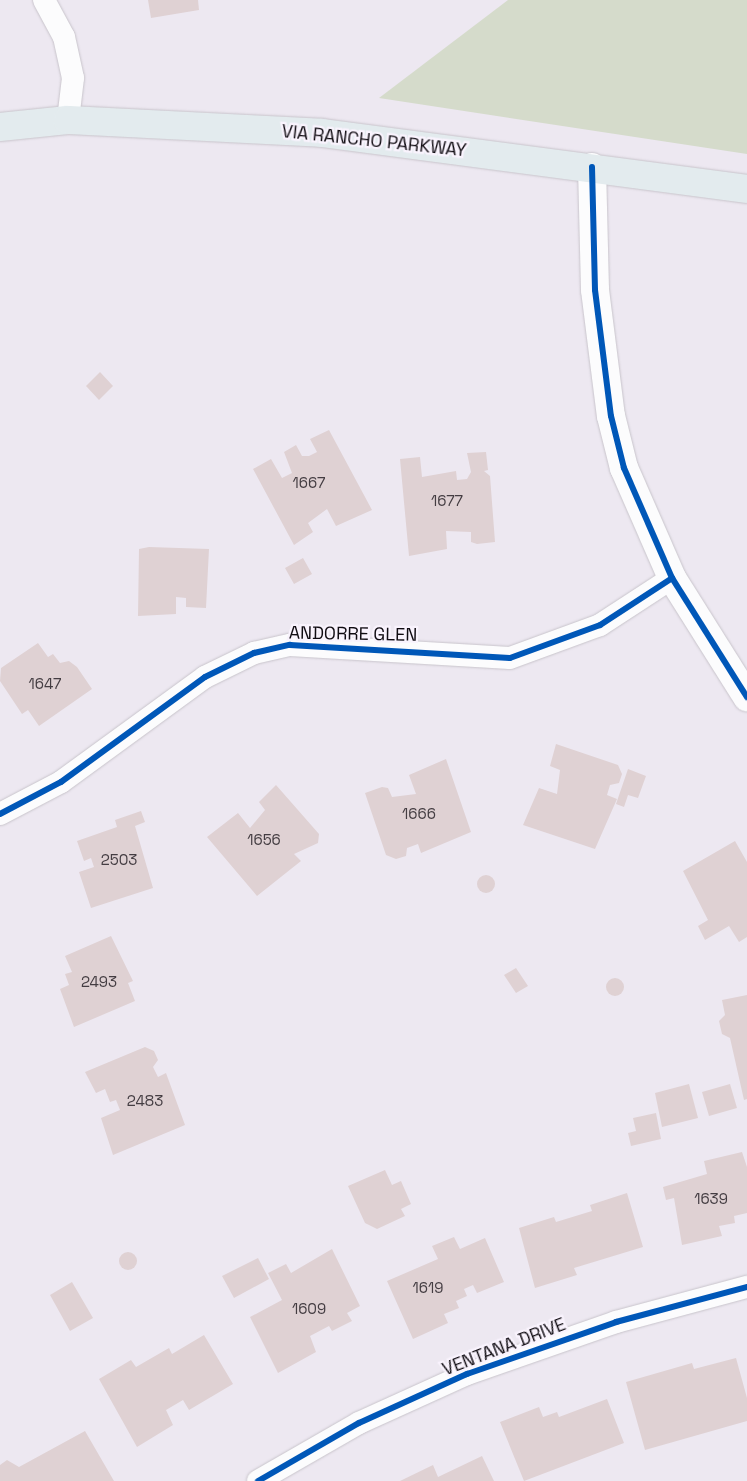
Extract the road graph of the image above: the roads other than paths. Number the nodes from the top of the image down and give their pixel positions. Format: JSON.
{"nodes":[{"id":1,"x":44,"y":0,"type":"edge"},
{"id":2,"x":68,"y":120,"type":"junction"},
{"id":3,"x":0,"y":127,"type":"edge"},
{"id":4,"x":592,"y":167,"type":"junction"},
{"id":5,"x":747,"y":189,"type":"edge"},
{"id":6,"x":672,"y":578,"type":"junction"},
{"id":7,"x":747,"y":697,"type":"edge"},
{"id":8,"x":0,"y":814,"type":"edge"},
{"id":9,"x":747,"y":1287,"type":"edge"},
{"id":10,"x":258,"y":1481,"type":"edge"}],
"edges":[{"from":1,"to":2,"type":"street"},
{"from":2,"to":3,"type":"main road","name":"VIA RANCHO PARKWAY"},
{"from":2,"to":4,"type":"main road","name":"VIA RANCHO PARKWAY"},
{"from":4,"to":5,"type":"main road","name":"VIA RANCHO PARKWAY"},
{"from":4,"to":6,"type":"street"},
{"from":6,"to":7,"type":"street"},
{"from":6,"to":8,"type":"street","name":"ANDORRE GLEN"},
{"from":9,"to":10,"type":"street","name":"VENTANA DRIVE"}]}
